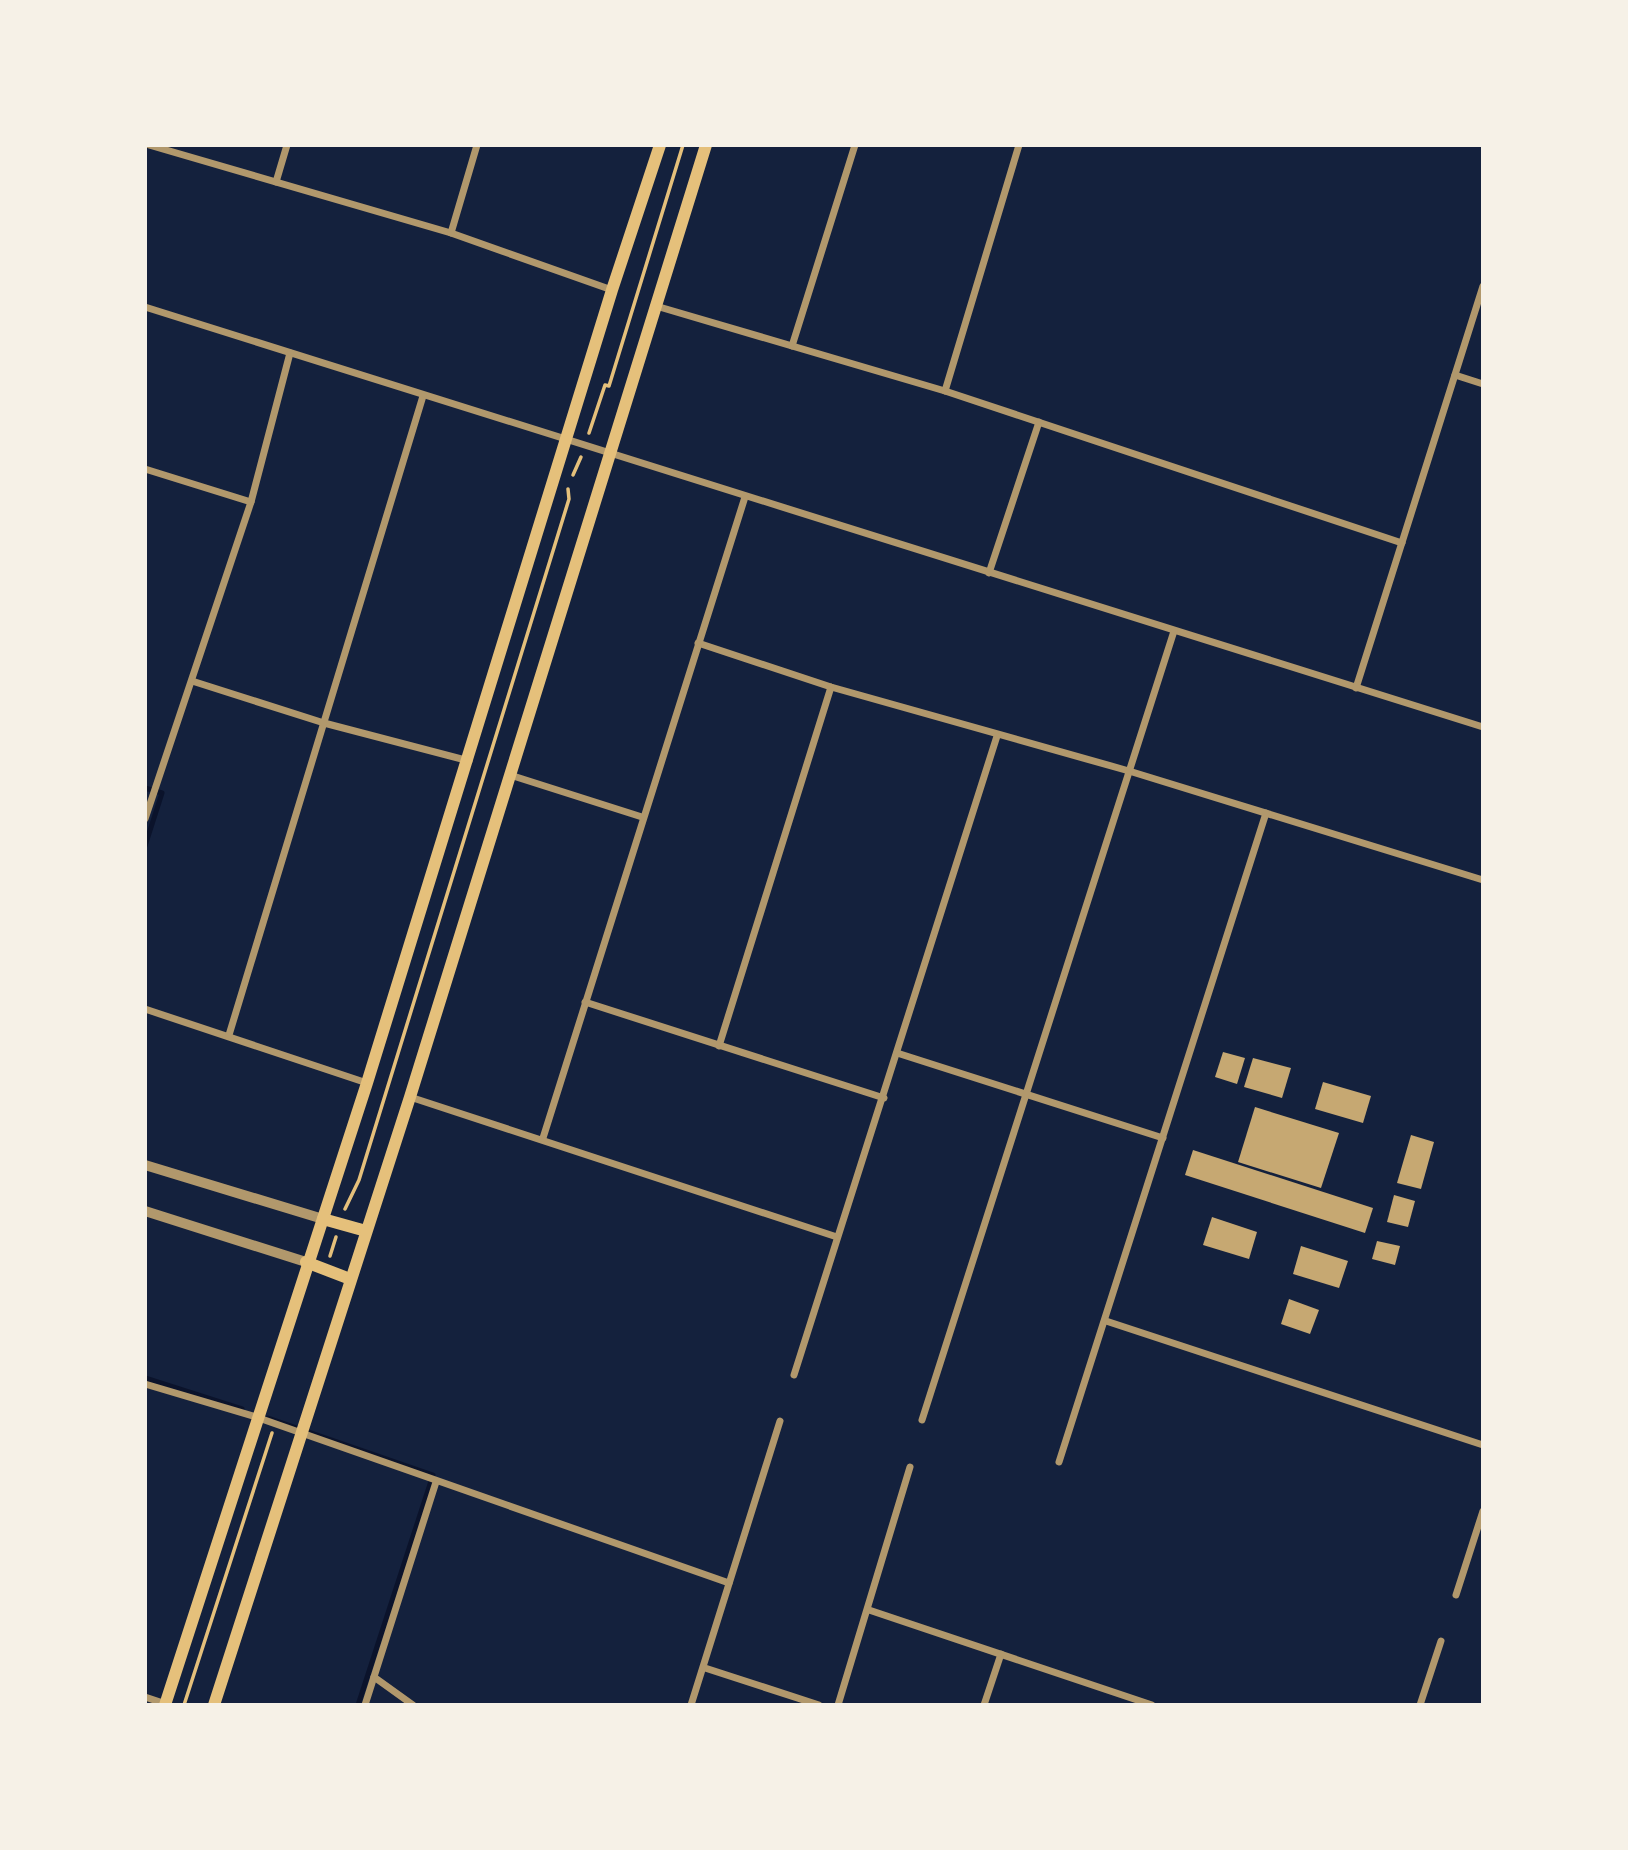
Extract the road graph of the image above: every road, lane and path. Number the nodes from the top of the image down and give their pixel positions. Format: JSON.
{"nodes":[{"id":1,"x":149,"y":145,"type":"edge"},
{"id":2,"x":287,"y":145,"type":"edge"},
{"id":3,"x":477,"y":145,"type":"edge"},
{"id":4,"x":660,"y":145,"type":"edge"},
{"id":5,"x":683,"y":145,"type":"edge"},
{"id":6,"x":706,"y":145,"type":"edge"},
{"id":7,"x":855,"y":145,"type":"edge"},
{"id":8,"x":1019,"y":145,"type":"edge"},
{"id":9,"x":276,"y":182,"type":"junction"},
{"id":10,"x":451,"y":233,"type":"junction"},
{"id":11,"x":1483,"y":286,"type":"edge"},
{"id":12,"x":612,"y":290,"type":"junction"},
{"id":13,"x":656,"y":306,"type":"junction"},
{"id":14,"x":145,"y":307,"type":"edge"},
{"id":15,"x":792,"y":346,"type":"junction"},
{"id":16,"x":290,"y":353,"type":"junction"},
{"id":17,"x":1455,"y":375,"type":"junction"},
{"id":18,"x":603,"y":384,"type":"dead end"},
{"id":19,"x":1483,"y":384,"type":"edge"},
{"id":20,"x":946,"y":391,"type":"junction"},
{"id":21,"x":423,"y":396,"type":"junction"},
{"id":22,"x":1039,"y":422,"type":"junction"},
{"id":23,"x":568,"y":441,"type":"junction"},
{"id":24,"x":608,"y":454,"type":"junction"},
{"id":25,"x":145,"y":469,"type":"edge"},
{"id":26,"x":567,"y":487,"type":"dead end"},
{"id":27,"x":745,"y":497,"type":"junction"},
{"id":28,"x":251,"y":502,"type":"junction"},
{"id":29,"x":1402,"y":543,"type":"junction"},
{"id":30,"x":989,"y":573,"type":"junction"},
{"id":31,"x":1174,"y":631,"type":"junction"},
{"id":32,"x":698,"y":643,"type":"junction"},
{"id":33,"x":191,"y":681,"type":"junction"},
{"id":34,"x":831,"y":687,"type":"junction"},
{"id":35,"x":1356,"y":688,"type":"junction"},
{"id":36,"x":324,"y":723,"type":"junction"},
{"id":37,"x":1483,"y":727,"type":"edge"},
{"id":38,"x":997,"y":736,"type":"junction"},
{"id":39,"x":469,"y":761,"type":"junction"},
{"id":40,"x":1129,"y":771,"type":"junction"},
{"id":41,"x":510,"y":775,"type":"junction"},
{"id":42,"x":149,"y":795,"type":"edge"},
{"id":43,"x":1266,"y":813,"type":"junction"},
{"id":44,"x":642,"y":817,"type":"junction"},
{"id":45,"x":145,"y":819,"type":"edge"},
{"id":46,"x":1483,"y":880,"type":"edge"},
{"id":47,"x":585,"y":1002,"type":"junction"},
{"id":48,"x":145,"y":1009,"type":"edge"},
{"id":49,"x":229,"y":1035,"type":"junction"},
{"id":50,"x":719,"y":1046,"type":"junction"},
{"id":51,"x":897,"y":1053,"type":"junction"},
{"id":52,"x":367,"y":1083,"type":"junction"},
{"id":53,"x":1026,"y":1093,"type":"junction"},
{"id":54,"x":410,"y":1097,"type":"junction"},
{"id":55,"x":884,"y":1098,"type":"junction"},
{"id":56,"x":543,"y":1138,"type":"junction"},
{"id":57,"x":1163,"y":1138,"type":"junction"},
{"id":58,"x":145,"y":1165,"type":"edge"},
{"id":59,"x":145,"y":1211,"type":"edge"},
{"id":60,"x":323,"y":1219,"type":"junction"},
{"id":61,"x":340,"y":1224,"type":"junction"},
{"id":62,"x":366,"y":1231,"type":"junction"},
{"id":63,"x":837,"y":1237,"type":"junction"},
{"id":64,"x":306,"y":1262,"type":"junction"},
{"id":65,"x":325,"y":1269,"type":"junction"},
{"id":66,"x":350,"y":1279,"type":"junction"},
{"id":67,"x":1106,"y":1321,"type":"junction"},
{"id":68,"x":794,"y":1375,"type":"dead end"},
{"id":69,"x":145,"y":1384,"type":"edge"},
{"id":70,"x":256,"y":1417,"type":"junction"},
{"id":71,"x":922,"y":1420,"type":"dead end"},
{"id":72,"x":780,"y":1421,"type":"dead end"},
{"id":73,"x":275,"y":1424,"type":"junction"},
{"id":74,"x":301,"y":1433,"type":"junction"},
{"id":75,"x":1483,"y":1446,"type":"edge"},
{"id":76,"x":1059,"y":1462,"type":"dead end"},
{"id":77,"x":910,"y":1466,"type":"dead end"},
{"id":78,"x":436,"y":1482,"type":"junction"},
{"id":79,"x":1483,"y":1511,"type":"edge"},
{"id":80,"x":729,"y":1583,"type":"junction"},
{"id":81,"x":1456,"y":1595,"type":"dead end"},
{"id":82,"x":869,"y":1610,"type":"junction"},
{"id":83,"x":1441,"y":1641,"type":"dead end"},
{"id":84,"x":1001,"y":1654,"type":"junction"},
{"id":85,"x":705,"y":1668,"type":"junction"},
{"id":86,"x":374,"y":1677,"type":"junction"},
{"id":87,"x":145,"y":1697,"type":"edge"},
{"id":88,"x":165,"y":1704,"type":"edge"},
{"id":89,"x":184,"y":1705,"type":"edge"},
{"id":90,"x":214,"y":1705,"type":"edge"},
{"id":91,"x":365,"y":1705,"type":"edge"},
{"id":92,"x":413,"y":1705,"type":"edge"},
{"id":93,"x":691,"y":1705,"type":"edge"},
{"id":94,"x":819,"y":1705,"type":"edge"},
{"id":95,"x":838,"y":1705,"type":"edge"},
{"id":96,"x":984,"y":1705,"type":"edge"},
{"id":97,"x":1152,"y":1705,"type":"edge"},
{"id":98,"x":1420,"y":1705,"type":"edge"}],
"edges":[{"from":1,"to":9,"type":"street"},
{"from":2,"to":9,"type":"street"},
{"from":3,"to":10,"type":"street"},
{"from":4,"to":12,"type":"main road"},
{"from":5,"to":18,"type":"path"},
{"from":6,"to":13,"type":"main road"},
{"from":7,"to":15,"type":"street"},
{"from":8,"to":20,"type":"street"},
{"from":9,"to":10,"type":"street"},
{"from":10,"to":12,"type":"street"},
{"from":11,"to":17,"type":"street"},
{"from":12,"to":23,"type":"main road"},
{"from":13,"to":15,"type":"street"},
{"from":13,"to":24,"type":"main road"},
{"from":14,"to":16,"type":"street"},
{"from":15,"to":20,"type":"street"},
{"from":16,"to":21,"type":"street"},
{"from":16,"to":28,"type":"street"},
{"from":17,"to":19,"type":"street"},
{"from":17,"to":29,"type":"street"},
{"from":20,"to":22,"type":"street"},
{"from":21,"to":23,"type":"street"},
{"from":21,"to":36,"type":"street"},
{"from":22,"to":29,"type":"street"},
{"from":22,"to":30,"type":"street"},
{"from":23,"to":24,"type":"street"},
{"from":23,"to":39,"type":"main road"},
{"from":24,"to":27,"type":"street"},
{"from":24,"to":41,"type":"main road"},
{"from":25,"to":28,"type":"street"},
{"from":26,"to":61,"type":"path"},
{"from":27,"to":30,"type":"street"},
{"from":27,"to":32,"type":"street"},
{"from":28,"to":33,"type":"street"},
{"from":29,"to":35,"type":"street"},
{"from":30,"to":31,"type":"street"},
{"from":31,"to":35,"type":"street"},
{"from":31,"to":40,"type":"street"},
{"from":32,"to":34,"type":"street"},
{"from":32,"to":44,"type":"street"},
{"from":33,"to":36,"type":"street"},
{"from":33,"to":42,"type":"street"},
{"from":34,"to":38,"type":"street"},
{"from":34,"to":50,"type":"street"},
{"from":35,"to":37,"type":"street"},
{"from":36,"to":39,"type":"street"},
{"from":36,"to":49,"type":"street"},
{"from":38,"to":40,"type":"street"},
{"from":38,"to":51,"type":"street"},
{"from":39,"to":52,"type":"main road"},
{"from":40,"to":43,"type":"street"},
{"from":40,"to":53,"type":"street"},
{"from":41,"to":44,"type":"street"},
{"from":41,"to":54,"type":"main road"},
{"from":42,"to":45,"type":"street"},
{"from":43,"to":46,"type":"street"},
{"from":43,"to":57,"type":"street"},
{"from":44,"to":47,"type":"street"},
{"from":47,"to":50,"type":"street"},
{"from":47,"to":56,"type":"street"},
{"from":48,"to":49,"type":"street"},
{"from":49,"to":52,"type":"street"},
{"from":50,"to":55,"type":"street"},
{"from":51,"to":53,"type":"street"},
{"from":51,"to":55,"type":"street"},
{"from":52,"to":60,"type":"main road"},
{"from":53,"to":57,"type":"street"},
{"from":53,"to":71,"type":"street"},
{"from":54,"to":56,"type":"street"},
{"from":54,"to":62,"type":"main road"},
{"from":55,"to":63,"type":"street"},
{"from":56,"to":63,"type":"street"},
{"from":57,"to":67,"type":"street"},
{"from":58,"to":60,"type":"street"},
{"from":59,"to":64,"type":"street"},
{"from":60,"to":61,"type":"main road"},
{"from":60,"to":64,"type":"main road"},
{"from":61,"to":62,"type":"main road"},
{"from":61,"to":65,"type":"path"},
{"from":62,"to":66,"type":"main road"},
{"from":63,"to":68,"type":"street"},
{"from":64,"to":65,"type":"main road"},
{"from":64,"to":70,"type":"main road"},
{"from":65,"to":66,"type":"main road"},
{"from":66,"to":74,"type":"main road"},
{"from":67,"to":75,"type":"street"},
{"from":67,"to":76,"type":"street"},
{"from":69,"to":70,"type":"street"},
{"from":70,"to":73,"type":"street"},
{"from":70,"to":88,"type":"main road"},
{"from":72,"to":80,"type":"street"},
{"from":73,"to":74,"type":"street"},
{"from":73,"to":89,"type":"path"},
{"from":74,"to":78,"type":"street"},
{"from":74,"to":90,"type":"main road"},
{"from":77,"to":82,"type":"street"},
{"from":78,"to":80,"type":"street"},
{"from":78,"to":86,"type":"street"},
{"from":79,"to":81,"type":"street"},
{"from":80,"to":85,"type":"street"},
{"from":82,"to":84,"type":"street"},
{"from":82,"to":95,"type":"street"},
{"from":83,"to":98,"type":"street"},
{"from":84,"to":96,"type":"street"},
{"from":84,"to":97,"type":"street"},
{"from":85,"to":93,"type":"street"},
{"from":85,"to":94,"type":"street"},
{"from":86,"to":91,"type":"street"},
{"from":86,"to":92,"type":"street"},
{"from":87,"to":88,"type":"street"}]}
